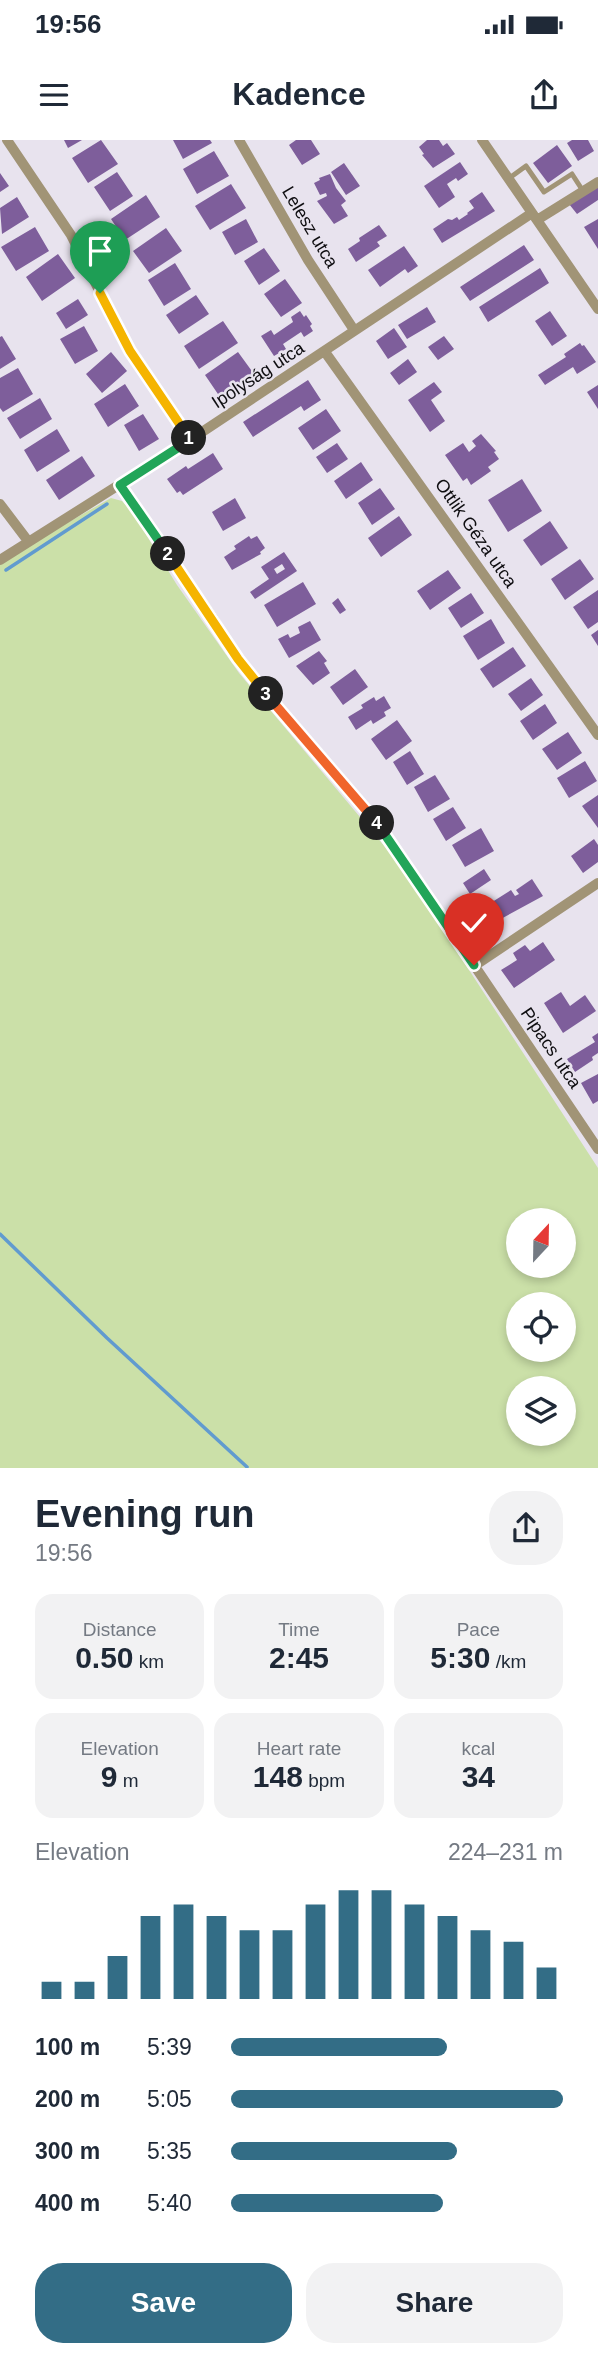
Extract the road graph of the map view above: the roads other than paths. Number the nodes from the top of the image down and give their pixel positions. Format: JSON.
{"nodes":[{"id":1,"x":7,"y":140,"type":"edge"},
{"id":2,"x":239,"y":140,"type":"edge"},
{"id":3,"x":482,"y":140,"type":"edge"},
{"id":4,"x":508,"y":178,"type":"junction"},
{"id":5,"x":598,"y":182,"type":"edge"},
{"id":6,"x":583,"y":191,"type":"junction"},
{"id":7,"x":534,"y":217,"type":"junction"},
{"id":8,"x":598,"y":309,"type":"edge"},
{"id":9,"x":354,"y":330,"type":"junction"},
{"id":10,"x":325,"y":352,"type":"junction"},
{"id":11,"x":190,"y":440,"type":"junction"},
{"id":12,"x":120,"y":485,"type":"junction"},
{"id":13,"x":0,"y":504,"type":"edge"},
{"id":14,"x":27,"y":541,"type":"junction"},
{"id":15,"x":0,"y":560,"type":"edge"},
{"id":16,"x":598,"y":735,"type":"edge"},
{"id":17,"x":598,"y":883,"type":"edge"},
{"id":18,"x":474,"y":965,"type":"junction"},
{"id":19,"x":598,"y":1149,"type":"edge"}],
"edges":[{"from":1,"to":11,"type":"street"},
{"from":2,"to":9,"type":"street","name":"Lelesz utca"},
{"from":3,"to":4,"type":"street"},
{"from":4,"to":6,"type":"lane"},
{"from":4,"to":7,"type":"street"},
{"from":5,"to":6,"type":"street","name":"Ipolyság utca"},
{"from":6,"to":7,"type":"street","name":"Ipolyság utca"},
{"from":7,"to":8,"type":"street"},
{"from":7,"to":9,"type":"street","name":"Ipolyság utca"},
{"from":9,"to":10,"type":"street","name":"Ipolyság utca"},
{"from":10,"to":11,"type":"street","name":"Ipolyság utca"},
{"from":10,"to":16,"type":"street","name":"Ottlik Géza utca"},
{"from":11,"to":12,"type":"street","name":"Ipolyság utca"},
{"from":12,"to":14,"type":"street","name":"Ipolyság utca"},
{"from":12,"to":18,"type":"street","name":"Pipacs utca"},
{"from":13,"to":14,"type":"street"},
{"from":14,"to":15,"type":"street","name":"Ipolyság utca"},
{"from":17,"to":18,"type":"street"},
{"from":18,"to":19,"type":"street","name":"Pipacs utca"}]}
